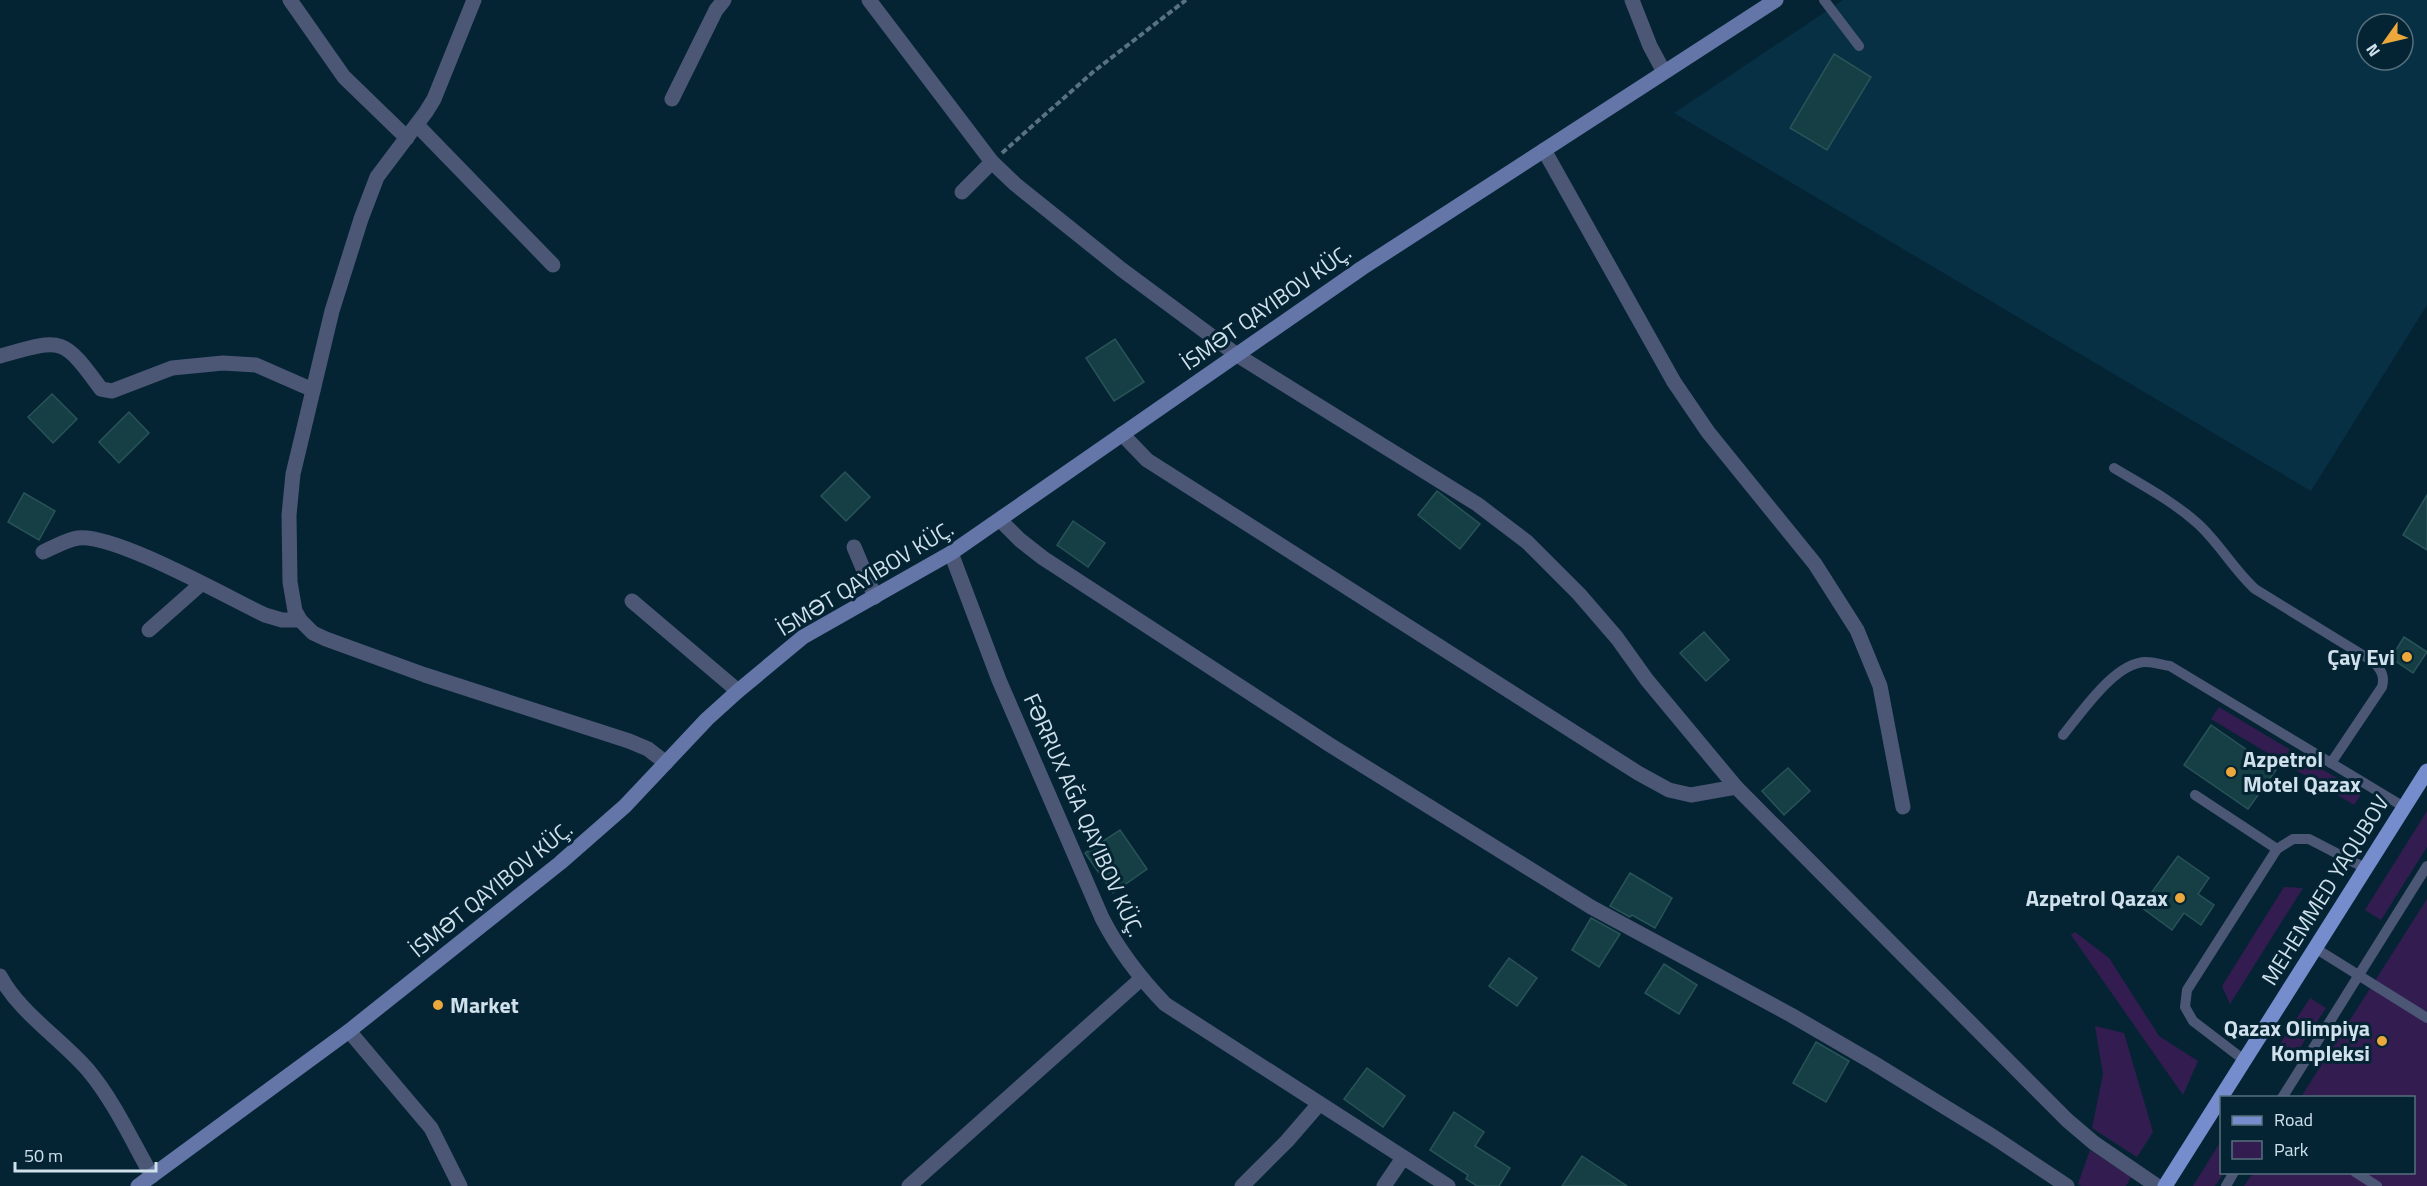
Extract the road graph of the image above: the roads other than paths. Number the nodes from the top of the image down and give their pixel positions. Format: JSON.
{"nodes":[{"id":1,"x":290,"y":0,"type":"edge"},
{"id":2,"x":474,"y":0,"type":"edge"},
{"id":3,"x":724,"y":0,"type":"edge"},
{"id":4,"x":869,"y":0,"type":"edge"},
{"id":5,"x":1632,"y":0,"type":"edge"},
{"id":6,"x":1776,"y":0,"type":"edge"},
{"id":7,"x":1824,"y":0,"type":"edge"},
{"id":8,"x":1859,"y":46,"type":"dead end"},
{"id":9,"x":1664,"y":72,"type":"junction"},
{"id":10,"x":672,"y":99,"type":"dead end"},
{"id":11,"x":417,"y":125,"type":"junction"},
{"id":12,"x":407,"y":138,"type":"junction"},
{"id":13,"x":1544,"y":150,"type":"junction"},
{"id":14,"x":992,"y":162,"type":"junction"},
{"id":15,"x":962,"y":192,"type":"dead end"},
{"id":16,"x":553,"y":265,"type":"dead end"},
{"id":17,"x":1237,"y":355,"type":"junction"},
{"id":18,"x":0,"y":356,"type":"edge"},
{"id":19,"x":313,"y":390,"type":"junction"},
{"id":20,"x":1122,"y":434,"type":"junction"},
{"id":21,"x":2114,"y":468,"type":"dead end"},
{"id":22,"x":1000,"y":520,"type":"junction"},
{"id":23,"x":854,"y":547,"type":"dead end"},
{"id":24,"x":43,"y":552,"type":"dead end"},
{"id":25,"x":951,"y":553,"type":"junction"},
{"id":26,"x":201,"y":584,"type":"junction"},
{"id":27,"x":875,"y":597,"type":"junction"},
{"id":28,"x":632,"y":601,"type":"dead end"},
{"id":29,"x":300,"y":620,"type":"junction"},
{"id":30,"x":149,"y":630,"type":"dead end"},
{"id":31,"x":738,"y":691,"type":"junction"},
{"id":32,"x":2063,"y":735,"type":"dead end"},
{"id":33,"x":666,"y":763,"type":"junction"},
{"id":34,"x":2331,"y":764,"type":"junction"},
{"id":35,"x":2427,"y":771,"type":"edge"},
{"id":36,"x":1736,"y":787,"type":"junction"},
{"id":37,"x":2195,"y":795,"type":"dead end"},
{"id":38,"x":1903,"y":807,"type":"dead end"},
{"id":39,"x":2404,"y":807,"type":"junction"},
{"id":40,"x":2277,"y":849,"type":"junction"},
{"id":41,"x":2427,"y":866,"type":"edge"},
{"id":42,"x":2366,"y":868,"type":"junction"},
{"id":43,"x":2315,"y":948,"type":"junction"},
{"id":44,"x":2359,"y":975,"type":"junction"},
{"id":45,"x":0,"y":976,"type":"edge"},
{"id":46,"x":1141,"y":979,"type":"junction"},
{"id":47,"x":2427,"y":1018,"type":"edge"},
{"id":48,"x":349,"y":1031,"type":"junction"},
{"id":49,"x":2244,"y":1060,"type":"junction"},
{"id":50,"x":2230,"y":1094,"type":"edge"},
{"id":51,"x":2283,"y":1096,"type":"edge"},
{"id":52,"x":1319,"y":1104,"type":"junction"},
{"id":53,"x":2220,"y":1108,"type":"edge"},
{"id":54,"x":1403,"y":1158,"type":"junction"},
{"id":55,"x":2357,"y":1174,"type":"edge"},
{"id":56,"x":152,"y":1176,"type":"junction"},
{"id":57,"x":138,"y":1186,"type":"edge"},
{"id":58,"x":460,"y":1186,"type":"edge"},
{"id":59,"x":909,"y":1186,"type":"edge"},
{"id":60,"x":1242,"y":1186,"type":"edge"},
{"id":61,"x":1384,"y":1186,"type":"edge"},
{"id":62,"x":1448,"y":1186,"type":"edge"},
{"id":63,"x":2067,"y":1186,"type":"edge"},
{"id":64,"x":2157,"y":1186,"type":"edge"},
{"id":65,"x":2165,"y":1186,"type":"edge"},
{"id":66,"x":2377,"y":1186,"type":"edge"}],
"edges":[{"from":1,"to":12,"type":"street"},
{"from":2,"to":11,"type":"street"},
{"from":3,"to":10,"type":"street"},
{"from":4,"to":14,"type":"street"},
{"from":5,"to":9,"type":"street"},
{"from":6,"to":9,"type":"street"},
{"from":7,"to":8,"type":"lane"},
{"from":9,"to":13,"type":"street"},
{"from":11,"to":12,"type":"street"},
{"from":11,"to":16,"type":"street"},
{"from":12,"to":19,"type":"street"},
{"from":13,"to":17,"type":"street"},
{"from":13,"to":38,"type":"street"},
{"from":14,"to":15,"type":"street"},
{"from":14,"to":17,"type":"street"},
{"from":17,"to":20,"type":"street"},
{"from":17,"to":36,"type":"street"},
{"from":18,"to":19,"type":"street"},
{"from":19,"to":29,"type":"street"},
{"from":20,"to":22,"type":"street"},
{"from":20,"to":36,"type":"street"},
{"from":21,"to":34,"type":"lane"},
{"from":22,"to":25,"type":"street"},
{"from":22,"to":63,"type":"street"},
{"from":23,"to":27,"type":"street"},
{"from":24,"to":26,"type":"street"},
{"from":25,"to":27,"type":"street"},
{"from":25,"to":46,"type":"street"},
{"from":26,"to":29,"type":"street"},
{"from":26,"to":30,"type":"street"},
{"from":27,"to":31,"type":"street"},
{"from":28,"to":31,"type":"street"},
{"from":29,"to":33,"type":"street"},
{"from":31,"to":33,"type":"street"},
{"from":32,"to":34,"type":"lane"},
{"from":33,"to":48,"type":"street"},
{"from":34,"to":39,"type":"lane"},
{"from":35,"to":39,"type":"main road","name":"MEHEMMED YAQUBOV"},
{"from":36,"to":64,"type":"street"},
{"from":37,"to":40,"type":"lane"},
{"from":39,"to":42,"type":"main road","name":"MEHEMMED YAQUBOV"},
{"from":40,"to":42,"type":"lane"},
{"from":40,"to":49,"type":"lane"},
{"from":41,"to":44,"type":"lane"},
{"from":42,"to":43,"type":"main road","name":"MEHEMMED YAQUBOV"},
{"from":43,"to":44,"type":"lane"},
{"from":43,"to":49,"type":"main road","name":"MEHEMMED YAQUBOV"},
{"from":44,"to":47,"type":"lane"},
{"from":44,"to":51,"type":"lane"},
{"from":45,"to":56,"type":"street"},
{"from":46,"to":52,"type":"street"},
{"from":46,"to":59,"type":"street"},
{"from":48,"to":56,"type":"street"},
{"from":48,"to":58,"type":"street"},
{"from":49,"to":50,"type":"main road","name":"MEHEMMED YAQUBOV"},
{"from":52,"to":54,"type":"street"},
{"from":52,"to":60,"type":"street"},
{"from":53,"to":65,"type":"main road","name":"MEHEMMED YAQUBOV"},
{"from":54,"to":61,"type":"street"},
{"from":54,"to":62,"type":"street"},
{"from":55,"to":66,"type":"lane"},
{"from":56,"to":57,"type":"street"}]}
